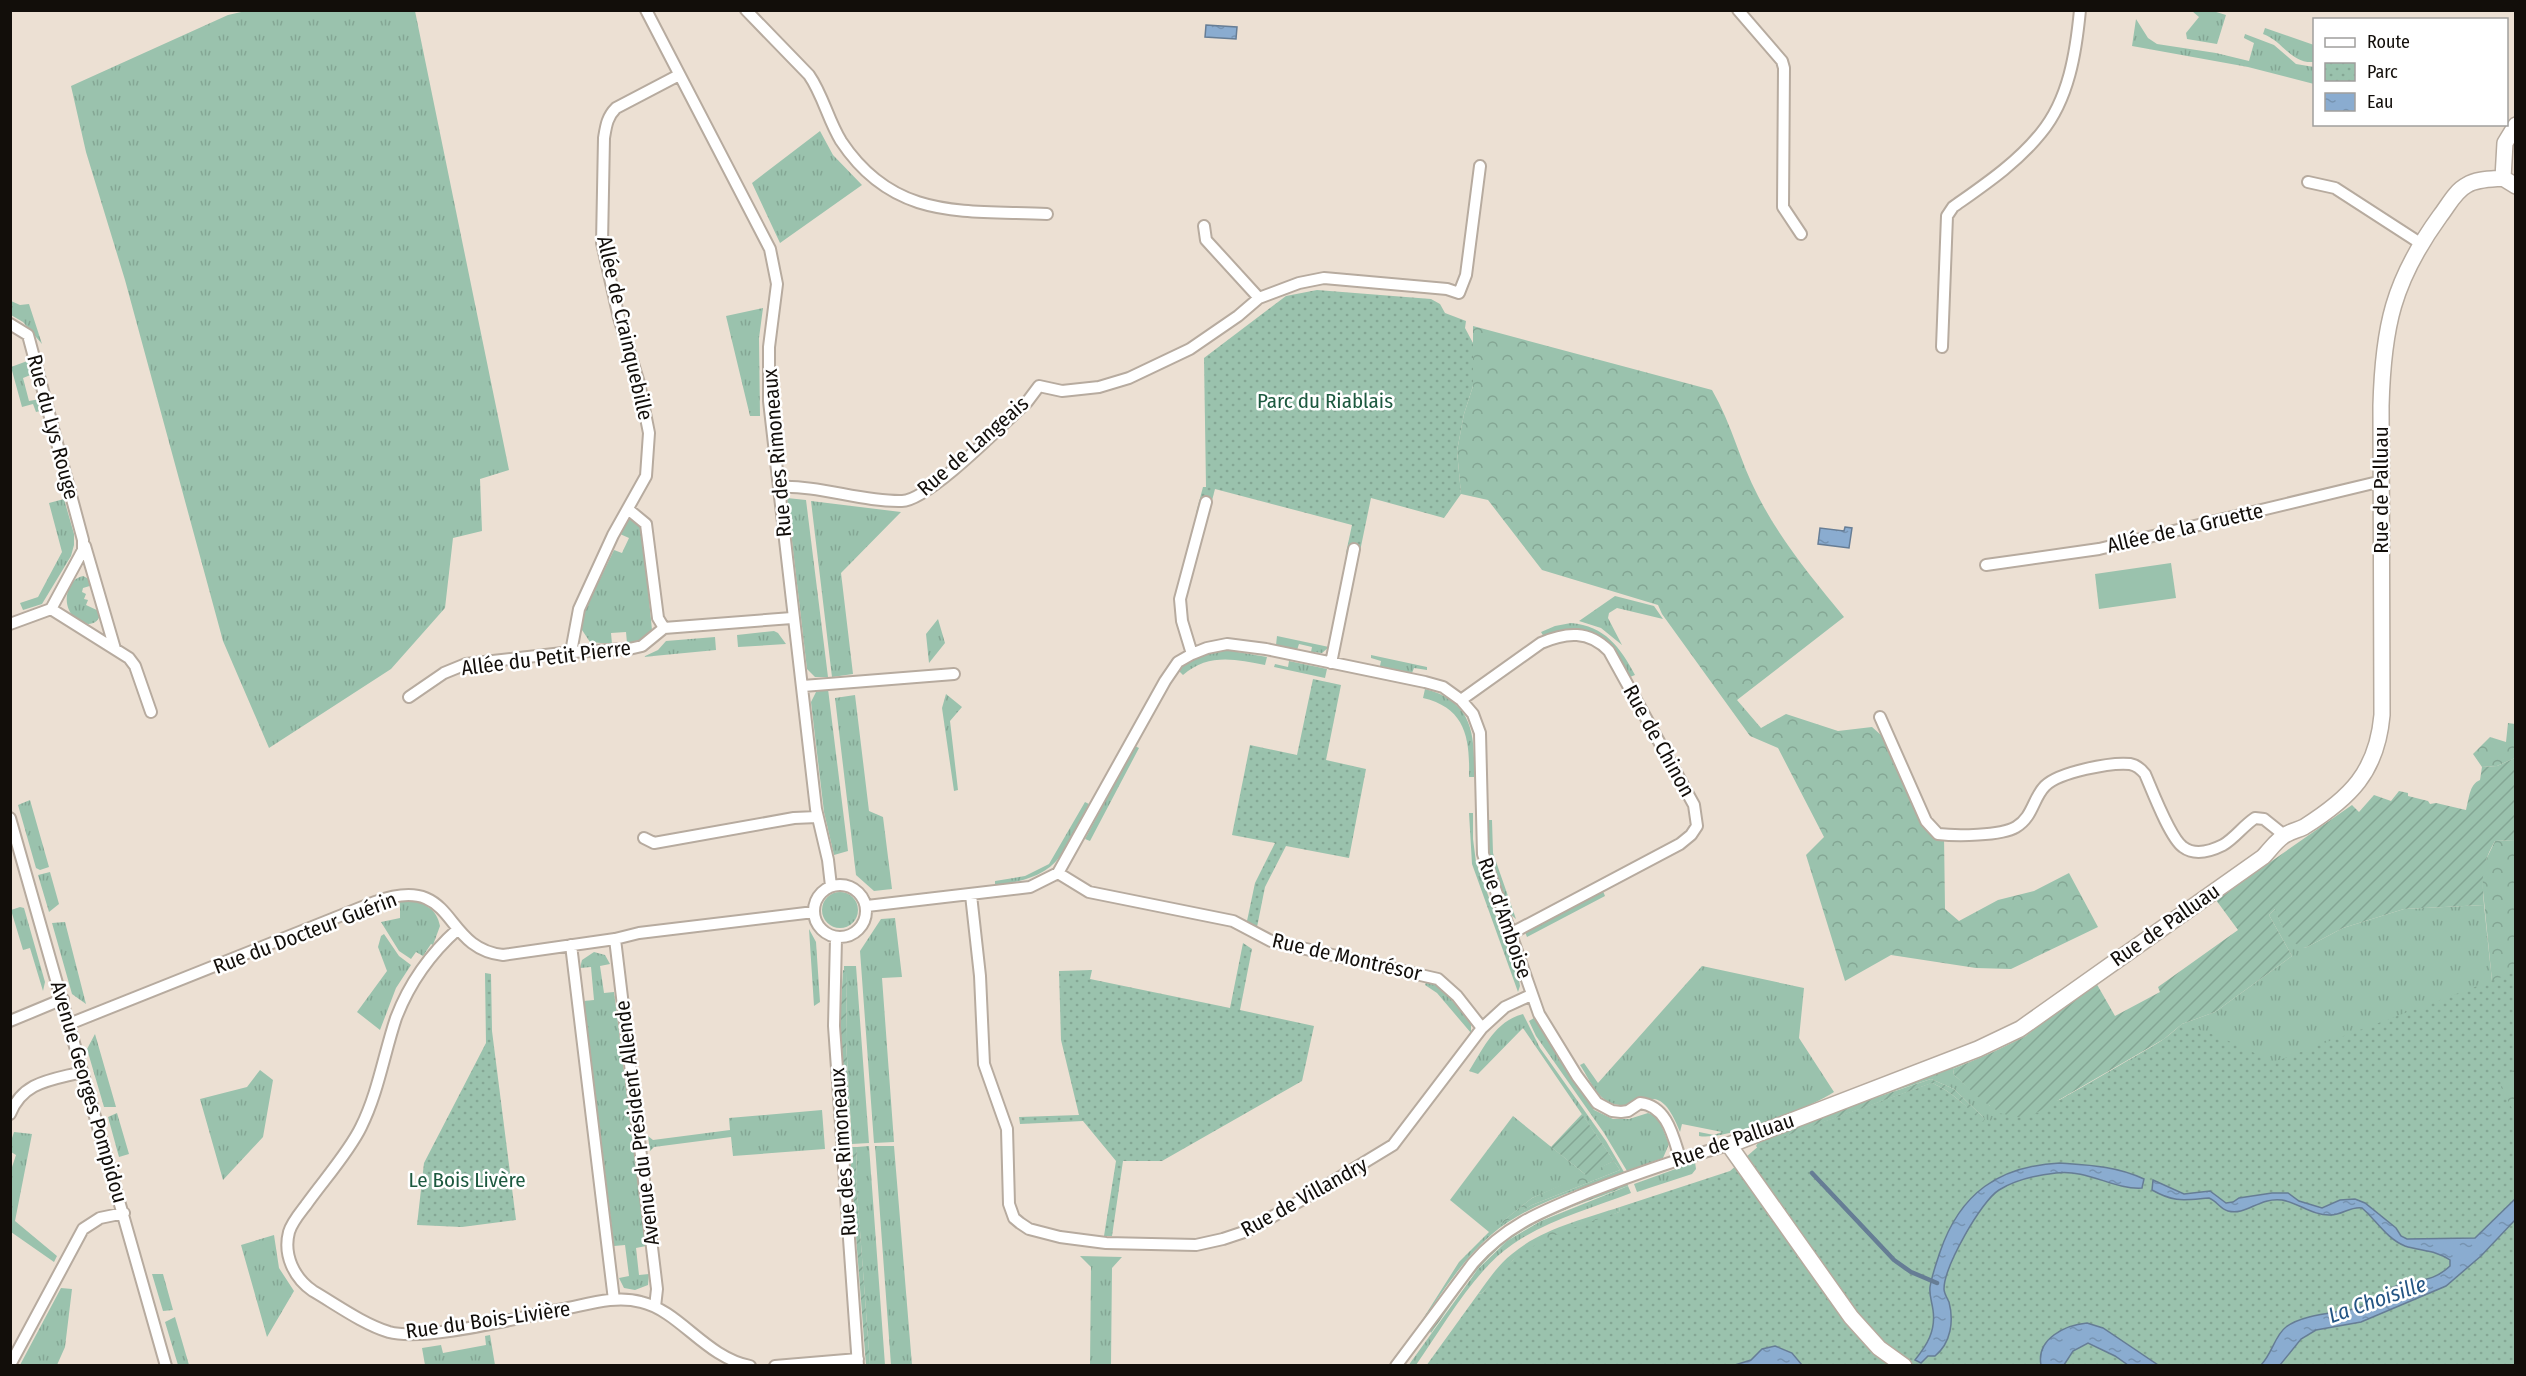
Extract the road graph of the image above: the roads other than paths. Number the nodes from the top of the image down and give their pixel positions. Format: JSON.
{"nodes":[{"id":1,"x":646,"y":10,"type":"edge"},
{"id":2,"x":746,"y":10,"type":"edge"},
{"id":3,"x":1738,"y":10,"type":"edge"},
{"id":4,"x":2080,"y":10,"type":"edge"},
{"id":5,"x":679,"y":75,"type":"junction"},
{"id":6,"x":2516,"y":125,"type":"edge"},
{"id":7,"x":1480,"y":166,"type":"dead end"},
{"id":8,"x":2308,"y":182,"type":"dead end"},
{"id":9,"x":2509,"y":182,"type":"edge"},
{"id":10,"x":1047,"y":214,"type":"dead end"},
{"id":11,"x":1204,"y":226,"type":"dead end"},
{"id":12,"x":1801,"y":234,"type":"dead end"},
{"id":13,"x":2421,"y":243,"type":"junction"},
{"id":14,"x":1258,"y":298,"type":"junction"},
{"id":15,"x":10,"y":324,"type":"edge"},
{"id":16,"x":1942,"y":347,"type":"dead end"},
{"id":17,"x":2382,"y":481,"type":"junction"},
{"id":18,"x":779,"y":487,"type":"junction"},
{"id":19,"x":1206,"y":502,"type":"dead end"},
{"id":20,"x":629,"y":510,"type":"junction"},
{"id":21,"x":83,"y":540,"type":"junction"},
{"id":22,"x":1354,"y":549,"type":"dead end"},
{"id":23,"x":1986,"y":565,"type":"dead end"},
{"id":24,"x":51,"y":609,"type":"junction"},
{"id":25,"x":792,"y":618,"type":"junction"},
{"id":26,"x":10,"y":624,"type":"edge"},
{"id":27,"x":664,"y":628,"type":"junction"},
{"id":28,"x":115,"y":649,"type":"junction"},
{"id":29,"x":571,"y":652,"type":"junction"},
{"id":30,"x":1192,"y":654,"type":"junction"},
{"id":31,"x":1331,"y":663,"type":"junction"},
{"id":32,"x":954,"y":674,"type":"dead end"},
{"id":33,"x":803,"y":686,"type":"junction"},
{"id":34,"x":409,"y":697,"type":"dead end"},
{"id":35,"x":1461,"y":700,"type":"junction"},
{"id":36,"x":152,"y":712,"type":"dead end"},
{"id":37,"x":1880,"y":717,"type":"dead end"},
{"id":38,"x":817,"y":817,"type":"junction"},
{"id":39,"x":10,"y":818,"type":"edge"},
{"id":40,"x":2284,"y":835,"type":"junction"},
{"id":41,"x":644,"y":838,"type":"dead end"},
{"id":42,"x":1058,"y":873,"type":"junction"},
{"id":43,"x":831,"y":886,"type":"junction"},
{"id":44,"x":970,"y":895,"type":"junction"},
{"id":45,"x":867,"y":906,"type":"junction"},
{"id":46,"x":814,"y":912,"type":"junction"},
{"id":47,"x":458,"y":929,"type":"junction"},
{"id":48,"x":1510,"y":934,"type":"junction"},
{"id":49,"x":836,"y":938,"type":"junction"},
{"id":50,"x":615,"y":939,"type":"junction"},
{"id":51,"x":571,"y":945,"type":"junction"},
{"id":52,"x":1531,"y":995,"type":"junction"},
{"id":53,"x":63,"y":999,"type":"junction"},
{"id":54,"x":10,"y":1021,"type":"edge"},
{"id":55,"x":69,"y":1024,"type":"junction"},
{"id":56,"x":1482,"y":1028,"type":"junction"},
{"id":57,"x":82,"y":1072,"type":"junction"},
{"id":58,"x":10,"y":1114,"type":"edge"},
{"id":59,"x":1729,"y":1145,"type":"junction"},
{"id":60,"x":1680,"y":1158,"type":"junction"},
{"id":61,"x":124,"y":1213,"type":"junction"},
{"id":62,"x":615,"y":1300,"type":"junction"},
{"id":63,"x":655,"y":1307,"type":"junction"},
{"id":64,"x":858,"y":1362,"type":"edge"},
{"id":65,"x":10,"y":1365,"type":"edge"},
{"id":66,"x":166,"y":1365,"type":"edge"},
{"id":67,"x":750,"y":1365,"type":"edge"},
{"id":68,"x":775,"y":1365,"type":"edge"},
{"id":69,"x":1396,"y":1365,"type":"edge"},
{"id":70,"x":1904,"y":1365,"type":"edge"}],
"edges":[{"from":1,"to":5,"type":"street","name":"Rue des Rimoneaux"},
{"from":2,"to":10,"type":"street"},
{"from":3,"to":12,"type":"street"},
{"from":4,"to":16,"type":"street"},
{"from":5,"to":18,"type":"street","name":"Rue des Rimoneaux"},
{"from":5,"to":20,"type":"street","name":"Allée de Crainquebille"},
{"from":6,"to":9,"type":"street"},
{"from":7,"to":14,"type":"street","name":"Rue de Langeais"},
{"from":8,"to":13,"type":"street"},
{"from":9,"to":13,"type":"street","name":"Rue de Palluau"},
{"from":11,"to":14,"type":"street"},
{"from":13,"to":17,"type":"street","name":"Rue de Palluau"},
{"from":14,"to":18,"type":"street","name":"Rue de Langeais"},
{"from":15,"to":21,"type":"street","name":"Rue du Lys Rouge"},
{"from":17,"to":23,"type":"street","name":"Allée de la Gruette"},
{"from":17,"to":40,"type":"street","name":"Rue de Palluau"},
{"from":18,"to":25,"type":"street","name":"Rue des Rimoneaux"},
{"from":19,"to":30,"type":"street"},
{"from":20,"to":27,"type":"street"},
{"from":20,"to":29,"type":"street","name":"Allée de Crainquebille"},
{"from":21,"to":24,"type":"street"},
{"from":21,"to":28,"type":"street","name":"Rue du Lys Rouge"},
{"from":22,"to":31,"type":"street"},
{"from":24,"to":26,"type":"street"},
{"from":24,"to":28,"type":"street"},
{"from":25,"to":27,"type":"street"},
{"from":25,"to":33,"type":"street","name":"Rue des Rimoneaux"},
{"from":27,"to":29,"type":"street","name":"Allée du Petit Pierre"},
{"from":28,"to":36,"type":"street"},
{"from":29,"to":34,"type":"street","name":"Allée du Petit Pierre"},
{"from":30,"to":31,"type":"street","name":"Rue d'Amboise"},
{"from":30,"to":42,"type":"street","name":"Rue d'Amboise"},
{"from":31,"to":35,"type":"street","name":"Rue d'Amboise"},
{"from":32,"to":33,"type":"street"},
{"from":33,"to":38,"type":"street","name":"Rue des Rimoneaux"},
{"from":35,"to":48,"type":"street","name":"Rue d'Amboise"},
{"from":35,"to":48,"type":"street","name":"Rue de Chinon"},
{"from":37,"to":40,"type":"street"},
{"from":38,"to":41,"type":"street"},
{"from":38,"to":43,"type":"street","name":"Rue des Rimoneaux"},
{"from":39,"to":53,"type":"street","name":"Avenue Georges Pompidou"},
{"from":40,"to":59,"type":"street","name":"Rue de Palluau"},
{"from":42,"to":44,"type":"street"},
{"from":42,"to":56,"type":"street","name":"Rue de Montrésor"},
{"from":43,"to":45,"type":"street"},
{"from":43,"to":46,"type":"street"},
{"from":44,"to":45,"type":"street"},
{"from":44,"to":56,"type":"street","name":"Rue de Villandry"},
{"from":45,"to":49,"type":"street"},
{"from":46,"to":49,"type":"street"},
{"from":46,"to":50,"type":"street","name":"Rue du Docteur Guérin"},
{"from":47,"to":51,"type":"street","name":"Rue du Docteur Guérin"},
{"from":47,"to":55,"type":"street","name":"Rue du Docteur Guérin"},
{"from":47,"to":62,"type":"street","name":"Rue du Bois-Livière"},
{"from":48,"to":52,"type":"street","name":"Rue d'Amboise"},
{"from":49,"to":64,"type":"street","name":"Rue des Rimoneaux"},
{"from":50,"to":51,"type":"street","name":"Rue du Docteur Guérin"},
{"from":50,"to":63,"type":"street","name":"Avenue du Président Allende"},
{"from":51,"to":62,"type":"street","name":"Avenue du Président Allende"},
{"from":52,"to":56,"type":"street","name":"Rue de Villandry"},
{"from":52,"to":60,"type":"street","name":"Rue d'Amboise"},
{"from":53,"to":54,"type":"street"},
{"from":53,"to":55,"type":"street","name":"Avenue Georges Pompidou"},
{"from":55,"to":57,"type":"street","name":"Avenue Georges Pompidou"},
{"from":57,"to":58,"type":"street"},
{"from":57,"to":61,"type":"street","name":"Avenue Georges Pompidou"},
{"from":59,"to":60,"type":"street","name":"Rue de Palluau"},
{"from":59,"to":70,"type":"street"},
{"from":60,"to":69,"type":"street","name":"Rue de Palluau"},
{"from":61,"to":65,"type":"street"},
{"from":61,"to":66,"type":"street","name":"Avenue Georges Pompidou"},
{"from":62,"to":63,"type":"street","name":"Rue du Bois-Livière"},
{"from":63,"to":67,"type":"street","name":"Rue du Bois-Livière"},
{"from":64,"to":68,"type":"street"}]}
